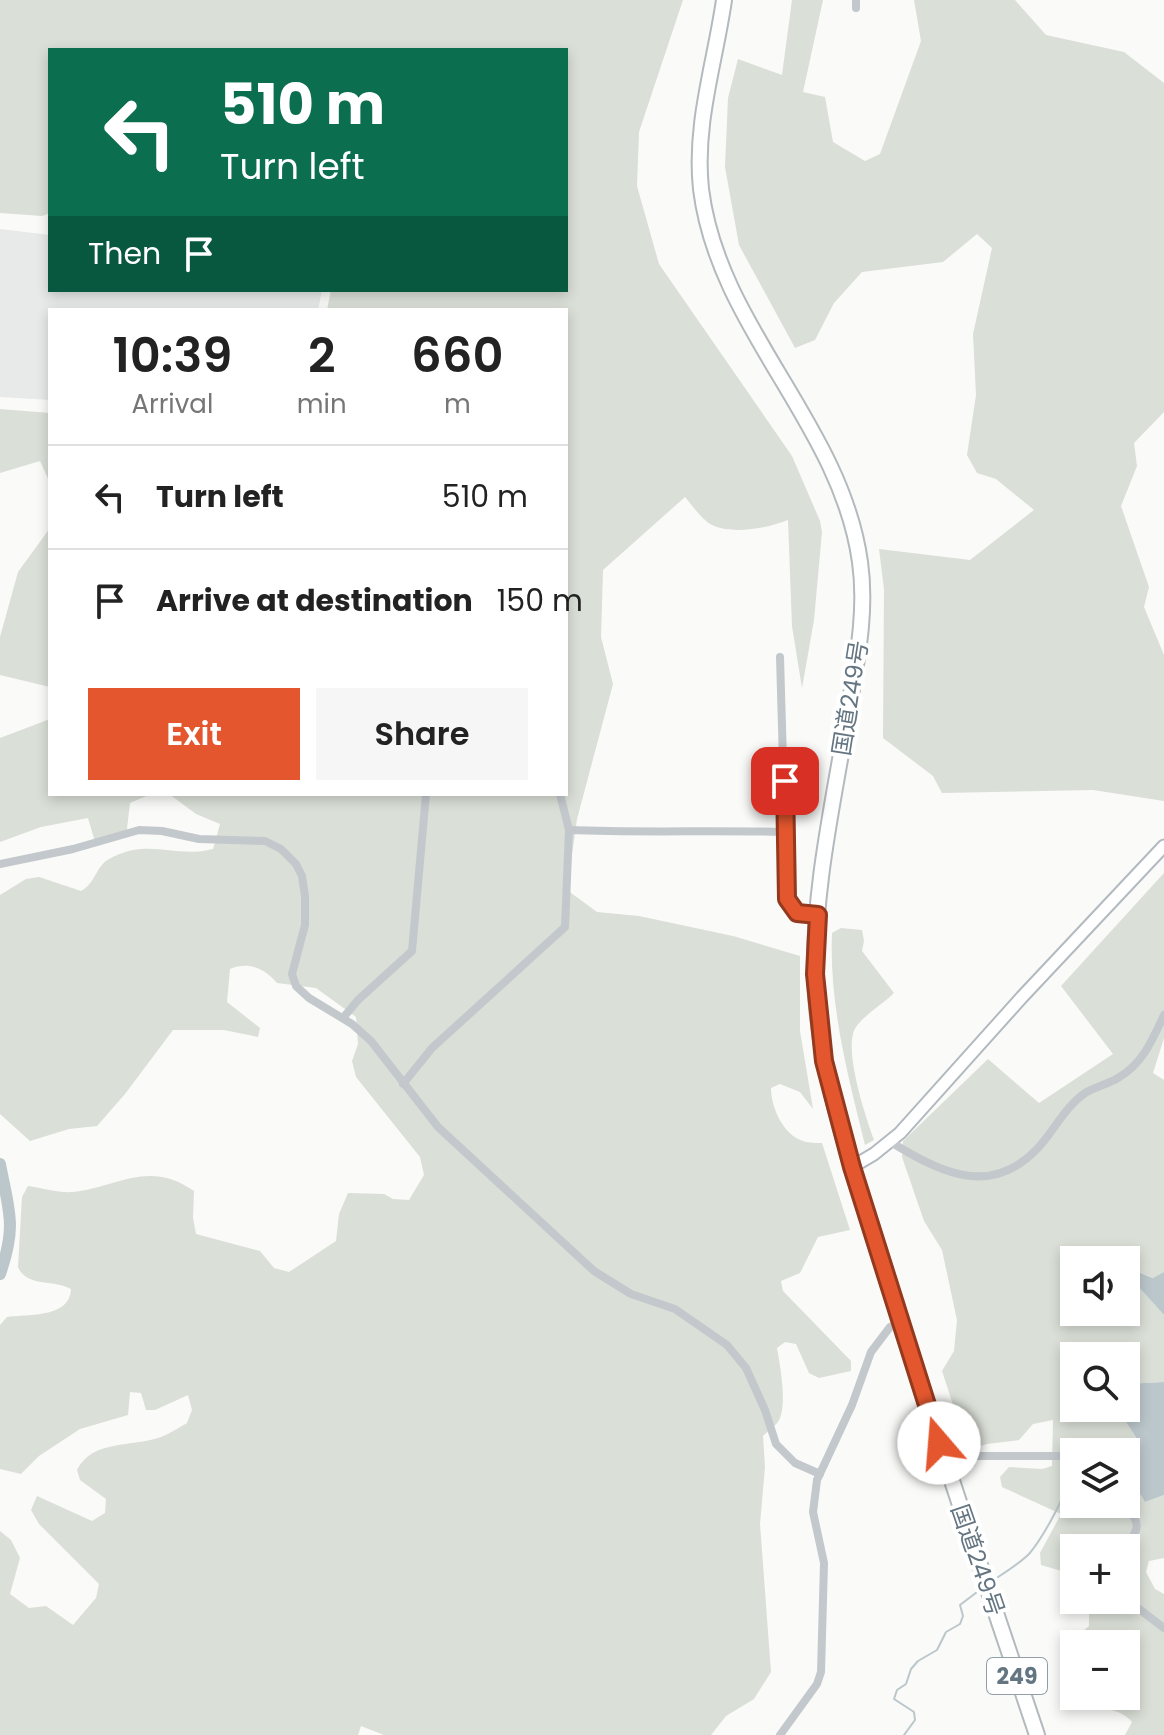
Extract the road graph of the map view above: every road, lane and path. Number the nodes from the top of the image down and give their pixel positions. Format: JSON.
{"nodes":[{"id":1,"x":724,"y":0,"type":"edge"},
{"id":2,"x":780,"y":657,"type":"dead end"},
{"id":3,"x":426,"y":796,"type":"edge"},
{"id":4,"x":560,"y":796,"type":"edge"},
{"id":5,"x":569,"y":830,"type":"junction"},
{"id":6,"x":784,"y":832,"type":"junction"},
{"id":7,"x":1164,"y":846,"type":"edge"},
{"id":8,"x":0,"y":864,"type":"edge"},
{"id":9,"x":818,"y":915,"type":"junction"},
{"id":10,"x":1164,"y":1015,"type":"edge"},
{"id":11,"x":343,"y":1018,"type":"junction"},
{"id":12,"x":403,"y":1084,"type":"junction"},
{"id":13,"x":889,"y":1141,"type":"junction"},
{"id":14,"x":852,"y":1167,"type":"junction"},
{"id":15,"x":900,"y":1322,"type":"junction"},
{"id":16,"x":1060,"y":1456,"type":"edge"},
{"id":17,"x":947,"y":1467,"type":"junction"},
{"id":18,"x":820,"y":1474,"type":"junction"},
{"id":19,"x":1140,"y":1610,"type":"edge"},
{"id":20,"x":1164,"y":1628,"type":"edge"},
{"id":21,"x":780,"y":1735,"type":"edge"},
{"id":22,"x":1037,"y":1735,"type":"edge"}],
"edges":[{"from":1,"to":9,"type":"highway","name":"国道249号","number":"249"},
{"from":2,"to":6,"type":"street"},
{"from":3,"to":11,"type":"street"},
{"from":4,"to":5,"type":"street"},
{"from":5,"to":6,"type":"street"},
{"from":5,"to":12,"type":"street"},
{"from":6,"to":9,"type":"street"},
{"from":7,"to":13,"type":"street"},
{"from":8,"to":11,"type":"street"},
{"from":9,"to":14,"type":"highway","name":"国道249号","number":"249"},
{"from":10,"to":13,"type":"street"},
{"from":11,"to":12,"type":"street"},
{"from":12,"to":18,"type":"street"},
{"from":13,"to":14,"type":"street"},
{"from":14,"to":15,"type":"highway","name":"国道249号","number":"249"},
{"from":15,"to":17,"type":"highway","name":"国道249号","number":"249"},
{"from":15,"to":18,"type":"street"},
{"from":16,"to":17,"type":"street"},
{"from":17,"to":22,"type":"highway","name":"国道249号","number":"249"},
{"from":18,"to":21,"type":"street"},
{"from":19,"to":20,"type":"street"}]}
